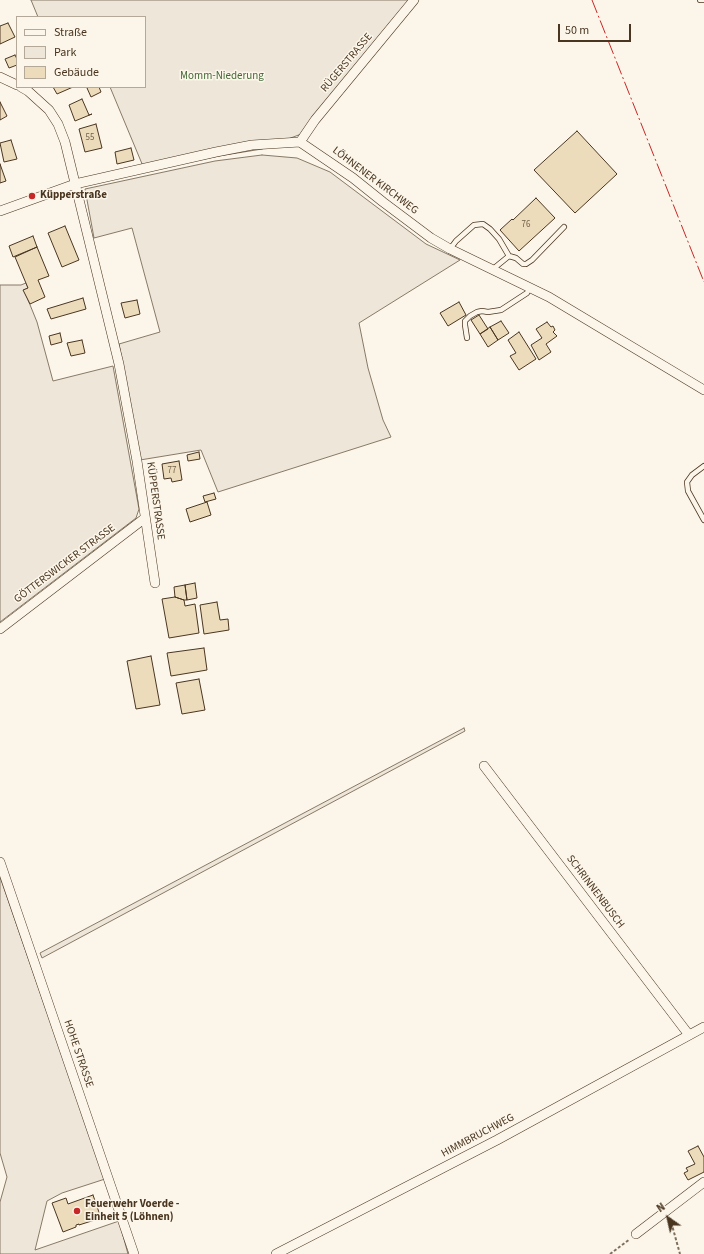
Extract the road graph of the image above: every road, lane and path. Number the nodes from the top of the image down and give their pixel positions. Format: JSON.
{"nodes":[{"id":1,"x":414,"y":0,"type":"edge"},
{"id":2,"x":700,"y":0,"type":"edge"},
{"id":3,"x":704,"y":0,"type":"edge"},
{"id":4,"x":0,"y":77,"type":"edge"},
{"id":5,"x":16,"y":85,"type":"edge"},
{"id":6,"x":23,"y":88,"type":"edge"},
{"id":7,"x":300,"y":142,"type":"junction"},
{"id":8,"x":75,"y":184,"type":"junction"},
{"id":9,"x":0,"y":211,"type":"edge"},
{"id":10,"x":564,"y":227,"type":"dead end"},
{"id":11,"x":450,"y":249,"type":"junction"},
{"id":12,"x":509,"y":256,"type":"junction"},
{"id":13,"x":493,"y":269,"type":"junction"},
{"id":14,"x":530,"y":287,"type":"junction"},
{"id":15,"x":467,"y":338,"type":"dead end"},
{"id":16,"x":704,"y":390,"type":"edge"},
{"id":17,"x":704,"y":466,"type":"edge"},
{"id":18,"x":145,"y":518,"type":"junction"},
{"id":19,"x":704,"y":520,"type":"edge"},
{"id":20,"x":155,"y":583,"type":"dead end"},
{"id":21,"x":0,"y":629,"type":"edge"},
{"id":22,"x":484,"y":766,"type":"dead end"},
{"id":23,"x":0,"y":862,"type":"edge"},
{"id":24,"x":704,"y":1026,"type":"edge"},
{"id":25,"x":688,"y":1034,"type":"junction"},
{"id":26,"x":704,"y":1182,"type":"edge"},
{"id":27,"x":668,"y":1210,"type":"junction"},
{"id":28,"x":636,"y":1234,"type":"joint"},
{"id":29,"x":134,"y":1254,"type":"edge"},
{"id":30,"x":276,"y":1254,"type":"edge"},
{"id":31,"x":610,"y":1254,"type":"edge"},
{"id":32,"x":680,"y":1254,"type":"edge"}],
"edges":[{"from":1,"to":7,"type":"street","name":"RÜGERSTRASSE"},
{"from":2,"to":3,"type":"lane"},
{"from":4,"to":5,"type":"street"},
{"from":6,"to":8,"type":"street","name":"KÜPPERSTRASSE"},
{"from":7,"to":8,"type":"street"},
{"from":7,"to":11,"type":"street","name":"LÖHNENER KIRCHWEG"},
{"from":8,"to":9,"type":"street"},
{"from":8,"to":18,"type":"street","name":"KÜPPERSTRASSE"},
{"from":10,"to":12,"type":"lane"},
{"from":11,"to":12,"type":"lane"},
{"from":11,"to":13,"type":"street","name":"LÖHNENER KIRCHWEG"},
{"from":12,"to":13,"type":"lane"},
{"from":13,"to":14,"type":"street","name":"LÖHNENER KIRCHWEG"},
{"from":14,"to":15,"type":"lane"},
{"from":14,"to":16,"type":"street","name":"LÖHNENER KIRCHWEG"},
{"from":17,"to":19,"type":"lane"},
{"from":18,"to":20,"type":"street","name":"KÜPPERSTRASSE"},
{"from":18,"to":21,"type":"street","name":"GÖTTERSWICKER STRASSE"},
{"from":22,"to":25,"type":"street","name":"SCHRINNENBUSCH"},
{"from":23,"to":29,"type":"street","name":"HOHE STRASSE"},
{"from":24,"to":25,"type":"street","name":"HIMMBRUCHWEG"},
{"from":25,"to":30,"type":"street","name":"HIMMBRUCHWEG"},
{"from":26,"to":27,"type":"street"},
{"from":27,"to":28,"type":"street"},
{"from":27,"to":32,"type":"path"},
{"from":28,"to":31,"type":"path"}]}
